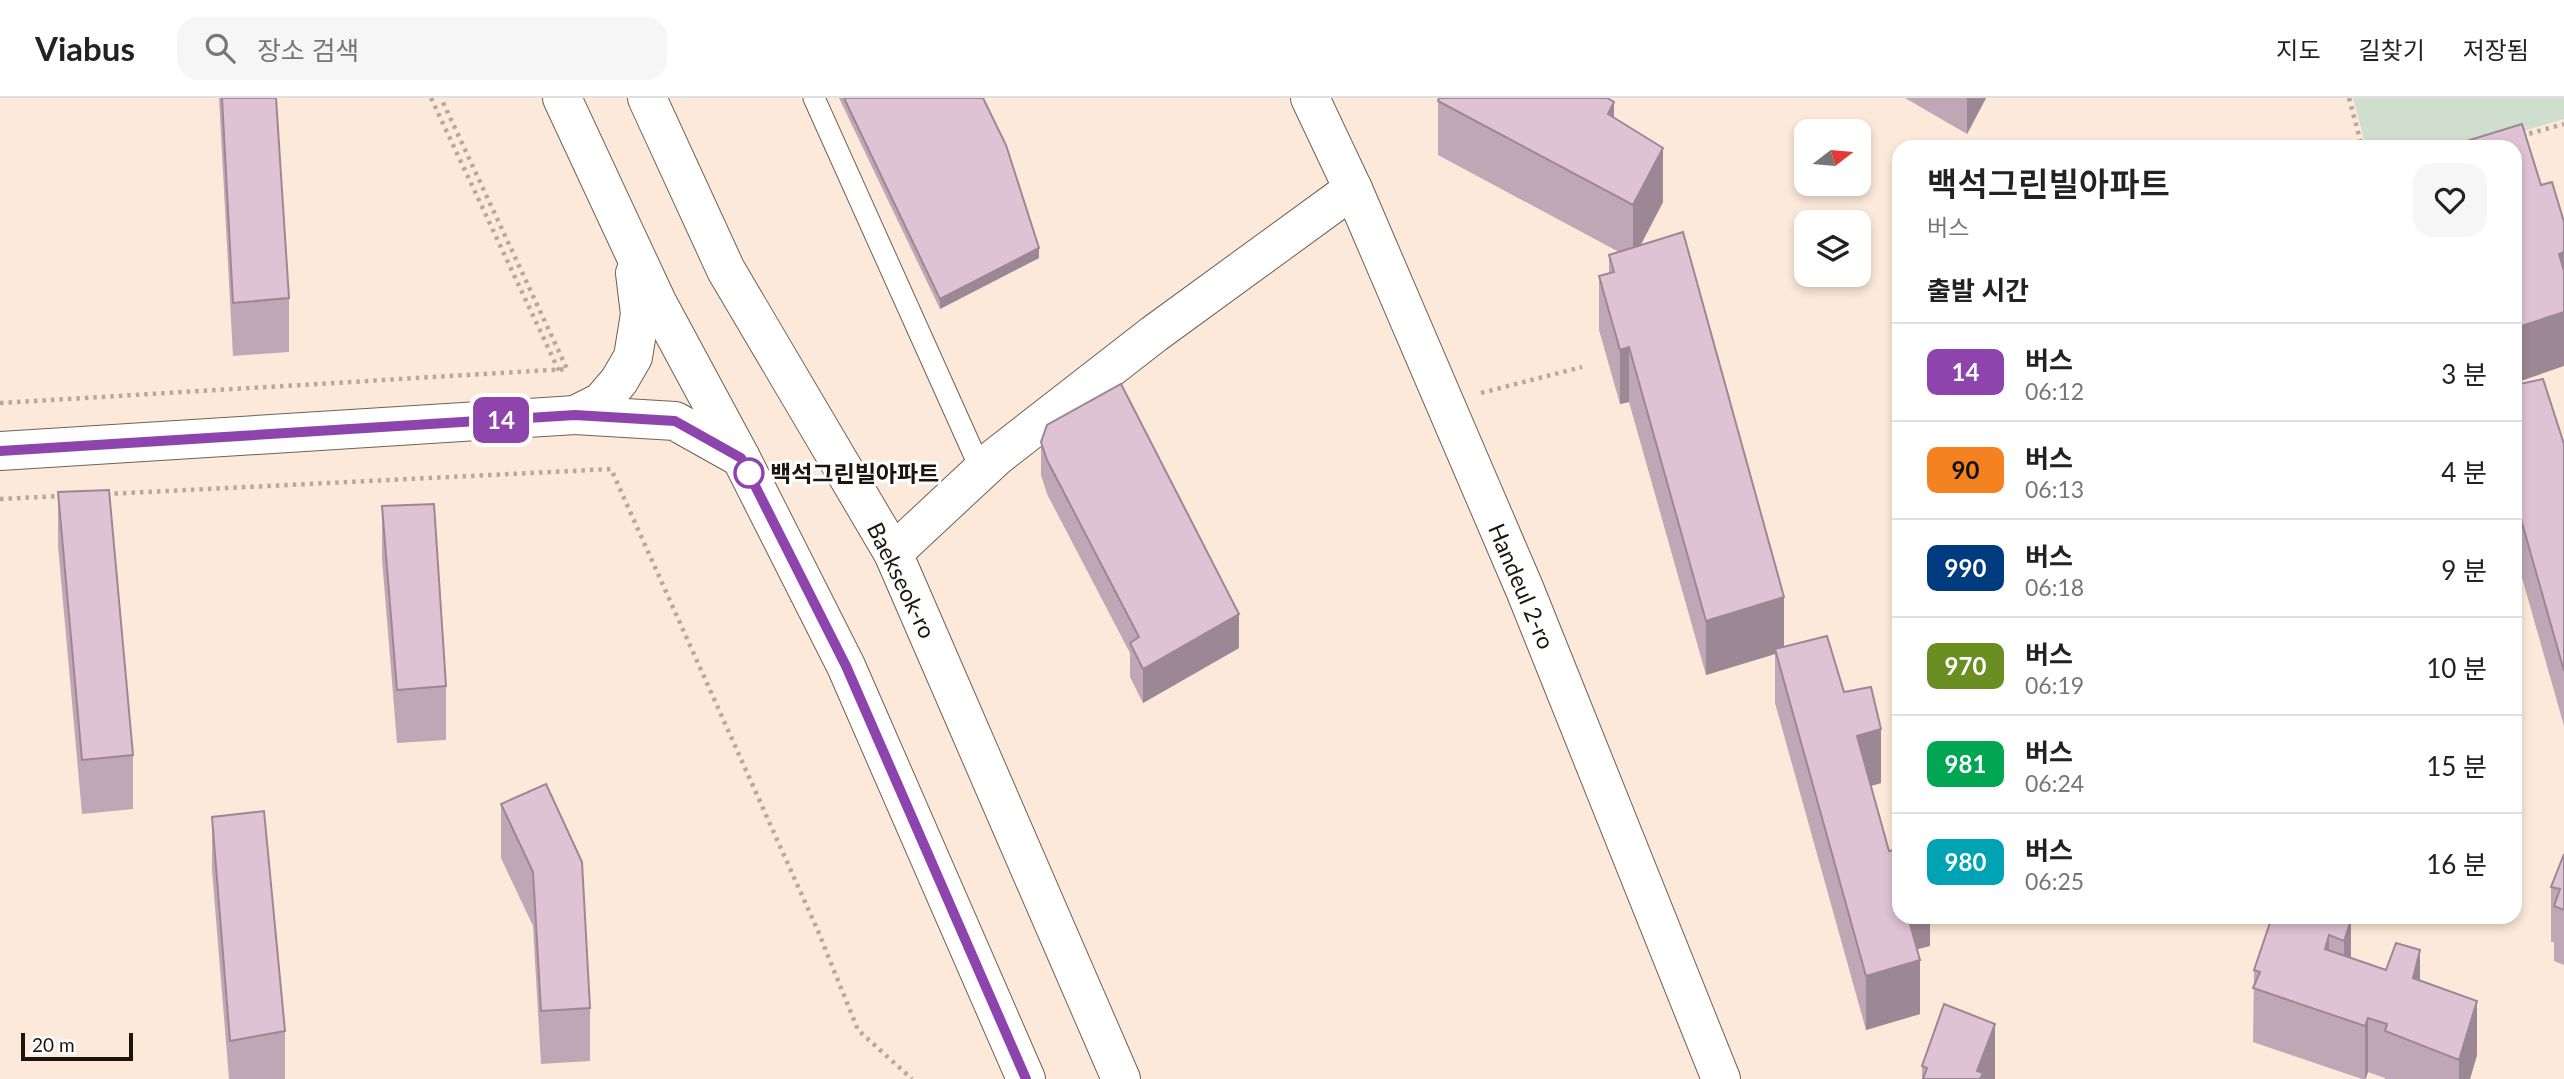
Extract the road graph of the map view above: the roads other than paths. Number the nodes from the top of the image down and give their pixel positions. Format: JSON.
{"nodes":[{"id":1,"x":562,"y":98,"type":"edge"},
{"id":2,"x":648,"y":98,"type":"edge"},
{"id":3,"x":814,"y":98,"type":"edge"},
{"id":4,"x":1310,"y":98,"type":"edge"},
{"id":5,"x":1353,"y":189,"type":"junction"},
{"id":6,"x":632,"y":247,"type":"junction"},
{"id":7,"x":575,"y":415,"type":"junction"},
{"id":8,"x":0,"y":451,"type":"edge"},
{"id":9,"x":741,"y":458,"type":"junction"},
{"id":10,"x":982,"y":472,"type":"junction"},
{"id":11,"x":894,"y":553,"type":"junction"},
{"id":12,"x":1027,"y":1079,"type":"edge"},
{"id":13,"x":1121,"y":1079,"type":"edge"},
{"id":14,"x":1721,"y":1079,"type":"edge"}],
"edges":[{"from":1,"to":6,"type":"street"},
{"from":2,"to":11,"type":"street","name":"Baekseok-ro"},
{"from":3,"to":10,"type":"lane"},
{"from":4,"to":5,"type":"street","name":"Handeul 2-ro"},
{"from":5,"to":10,"type":"street"},
{"from":5,"to":14,"type":"street","name":"Handeul 2-ro"},
{"from":6,"to":7,"type":"street"},
{"from":6,"to":9,"type":"street"},
{"from":7,"to":8,"type":"street"},
{"from":7,"to":9,"type":"street"},
{"from":9,"to":12,"type":"street"},
{"from":10,"to":11,"type":"street"},
{"from":11,"to":13,"type":"street","name":"Baekseok-ro"}]}
